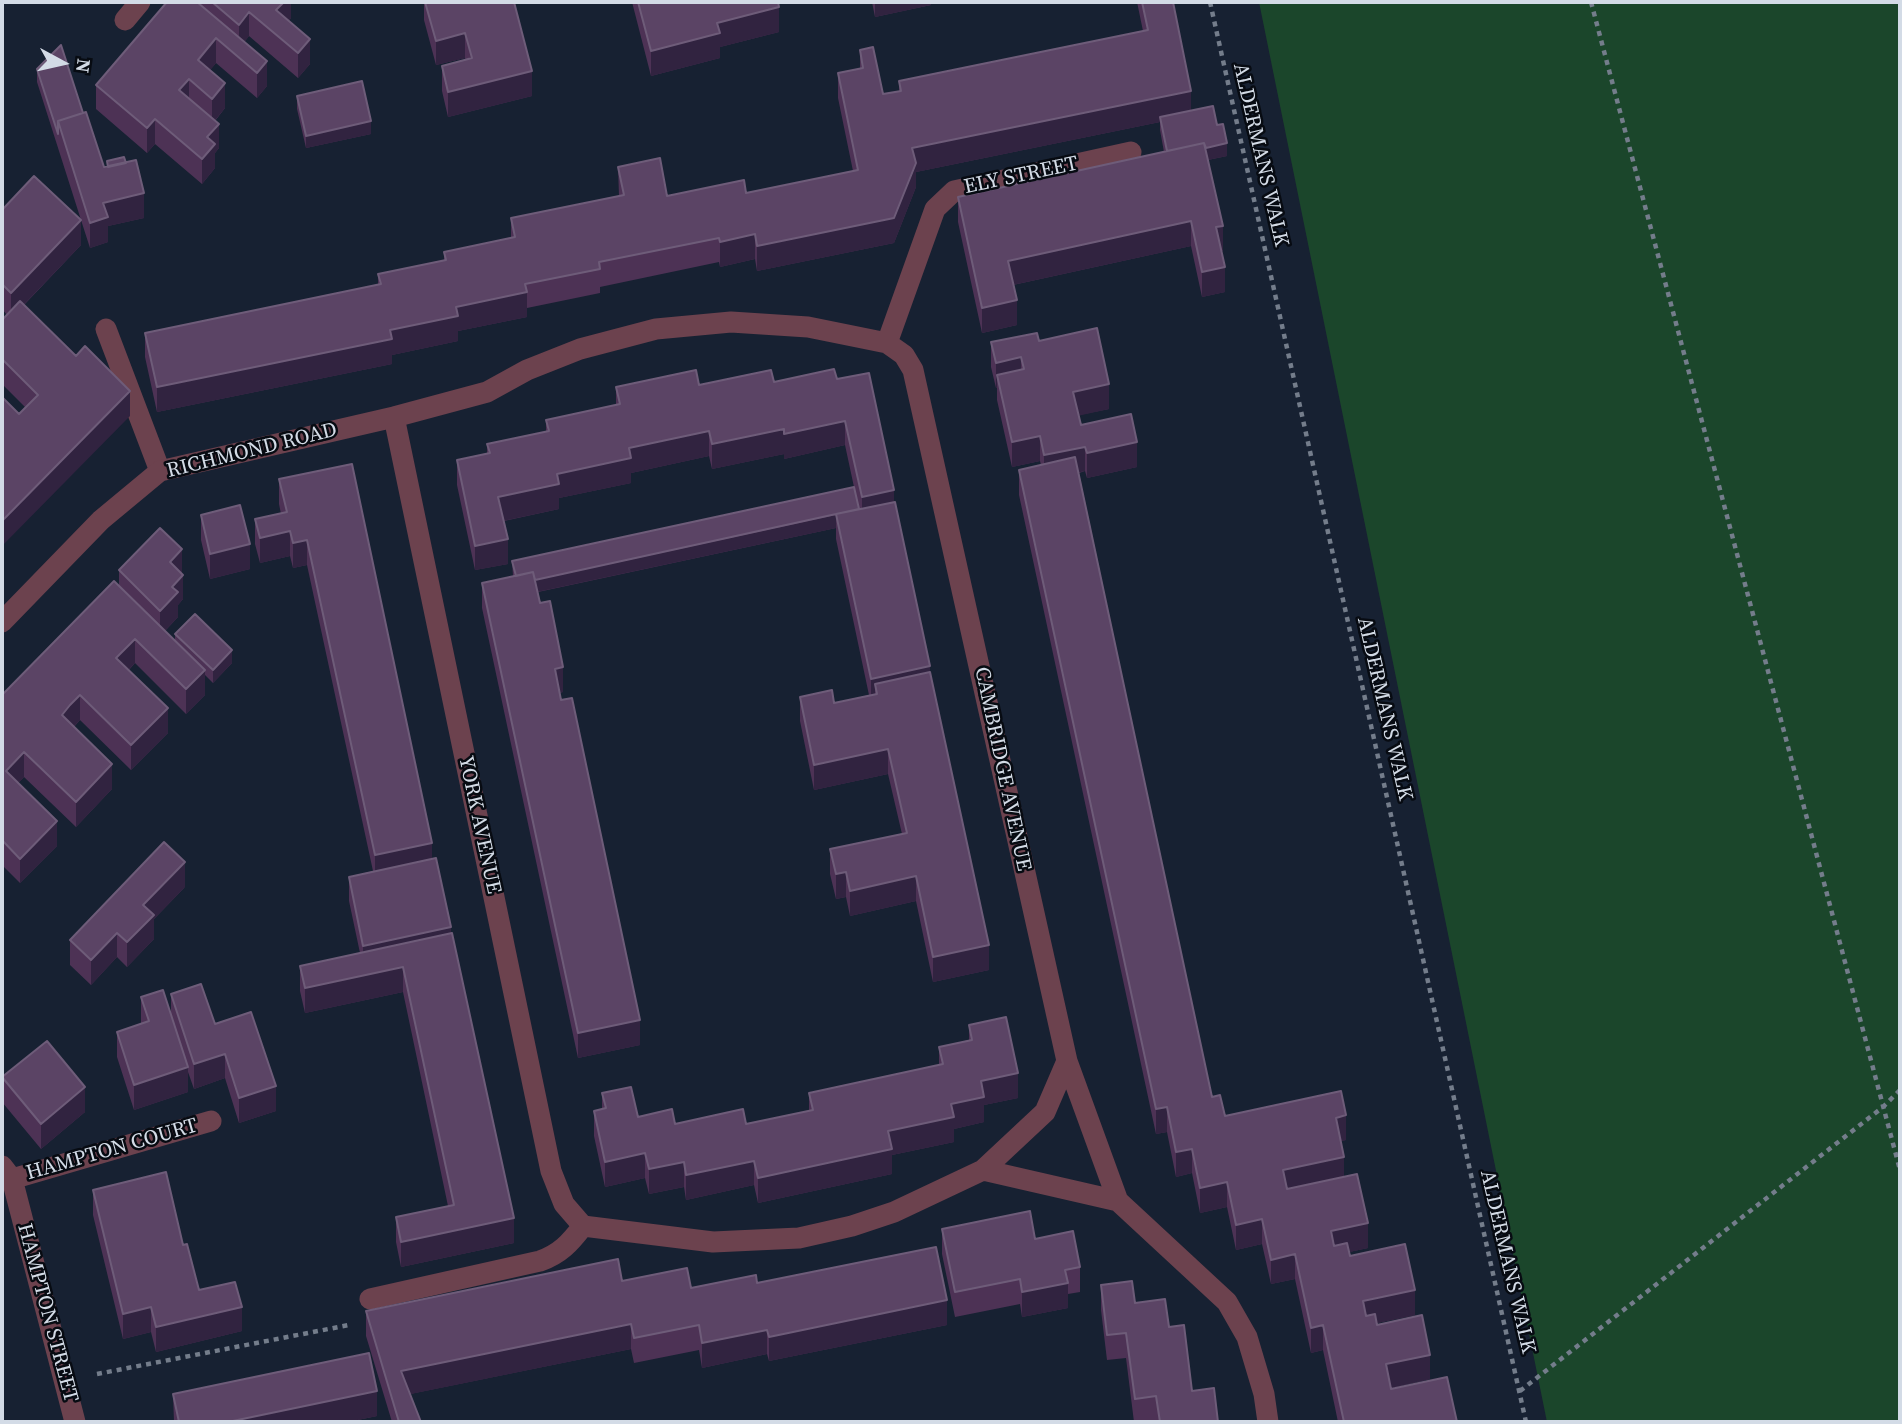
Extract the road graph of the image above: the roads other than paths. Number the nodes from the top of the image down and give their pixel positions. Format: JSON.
{"nodes":[{"id":1,"x":140,"y":2,"type":"edge"},
{"id":2,"x":125,"y":20,"type":"dead end"},
{"id":3,"x":1131,"y":152,"type":"dead end"},
{"id":4,"x":106,"y":329,"type":"dead end"},
{"id":5,"x":887,"y":343,"type":"junction"},
{"id":6,"x":394,"y":417,"type":"junction"},
{"id":7,"x":160,"y":471,"type":"junction"},
{"id":8,"x":2,"y":622,"type":"edge"},
{"id":9,"x":1067,"y":1061,"type":"junction"},
{"id":10,"x":211,"y":1121,"type":"dead end"},
{"id":11,"x":984,"y":1170,"type":"junction"},
{"id":12,"x":7,"y":1172,"type":"edge"},
{"id":13,"x":1118,"y":1201,"type":"junction"},
{"id":14,"x":583,"y":1226,"type":"junction"},
{"id":15,"x":370,"y":1298,"type":"road end"},
{"id":16,"x":75,"y":1422,"type":"edge"},
{"id":17,"x":1268,"y":1422,"type":"edge"}],
"edges":[{"from":1,"to":2,"type":"street"},
{"from":3,"to":5,"type":"street","name":"ELY STREET"},
{"from":4,"to":7,"type":"street"},
{"from":5,"to":6,"type":"street","name":"RICHMOND ROAD"},
{"from":5,"to":9,"type":"street","name":"CAMBRIDGE AVENUE"},
{"from":6,"to":7,"type":"street","name":"RICHMOND ROAD"},
{"from":6,"to":14,"type":"street","name":"YORK AVENUE"},
{"from":7,"to":8,"type":"street","name":"RICHMOND ROAD"},
{"from":9,"to":11,"type":"street"},
{"from":9,"to":13,"type":"street","name":"CAMBRIDGE AVENUE"},
{"from":10,"to":12,"type":"street","name":"HAMPTON COURT"},
{"from":11,"to":13,"type":"street"},
{"from":11,"to":14,"type":"street"},
{"from":12,"to":16,"type":"street","name":"HAMPTON STREET"},
{"from":13,"to":17,"type":"street"},
{"from":14,"to":15,"type":"street"}]}
